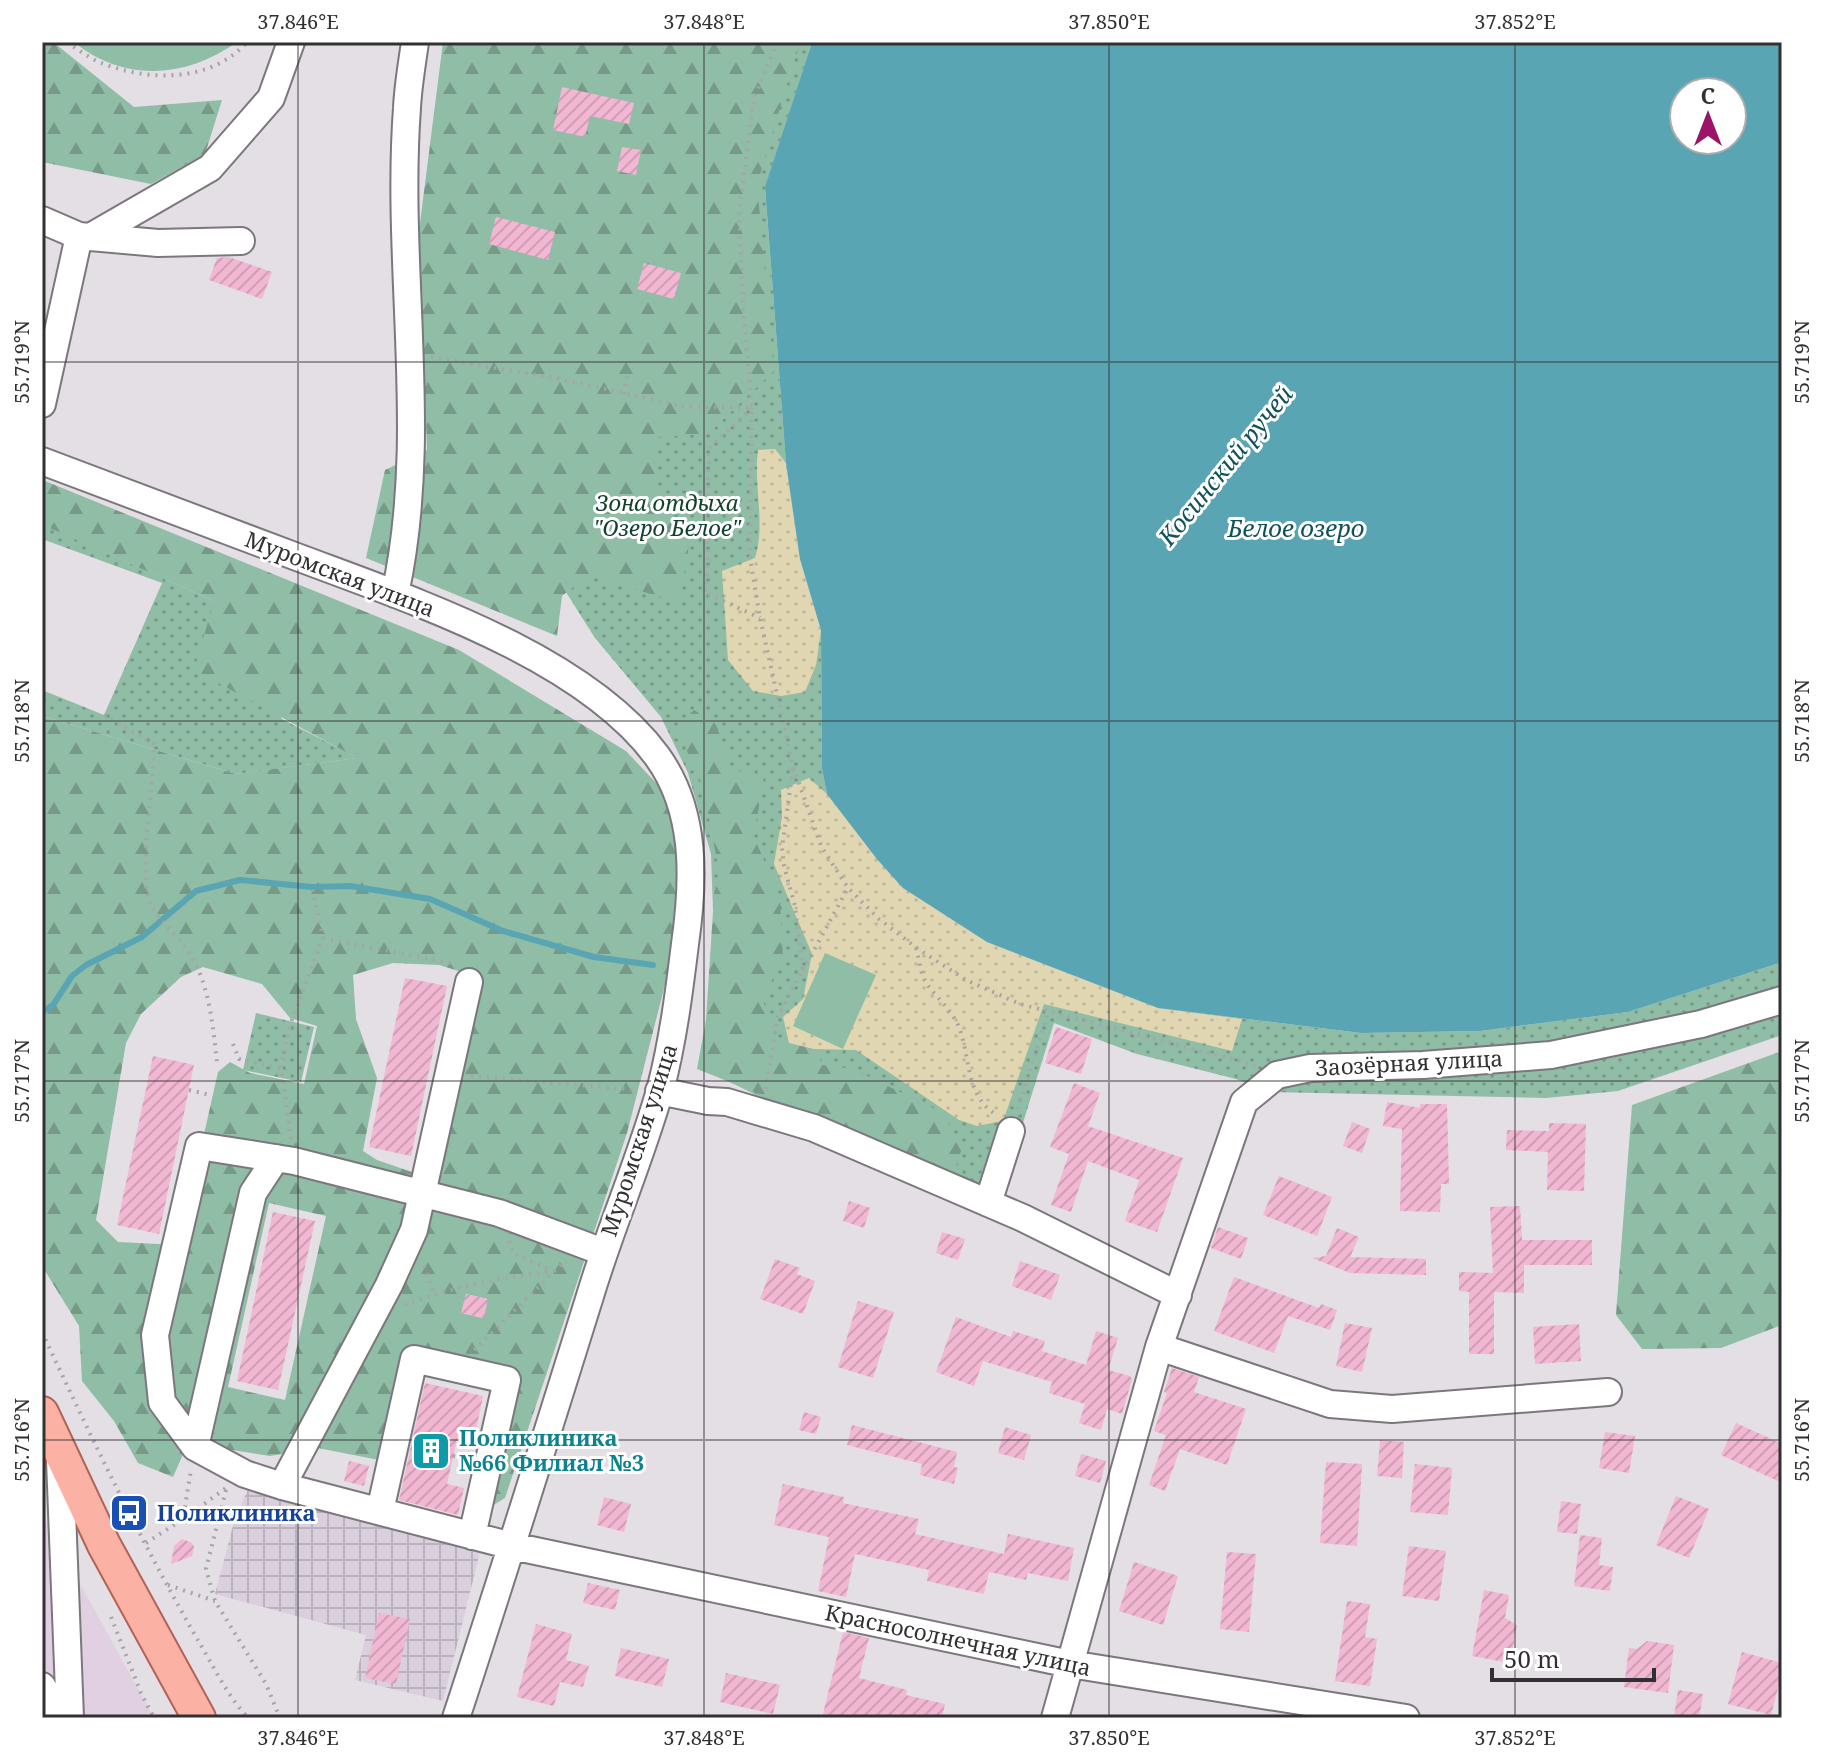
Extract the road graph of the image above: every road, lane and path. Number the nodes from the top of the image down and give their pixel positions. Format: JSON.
{"nodes":[{"id":1,"x":67,"y":42,"type":"edge"},
{"id":2,"x":247,"y":42,"type":"edge"},
{"id":3,"x":291,"y":42,"type":"edge"},
{"id":4,"x":415,"y":42,"type":"edge"},
{"id":5,"x":777,"y":42,"type":"edge"},
{"id":6,"x":42,"y":220,"type":"edge"},
{"id":7,"x":85,"y":236,"type":"junction"},
{"id":8,"x":241,"y":241,"type":"dead end"},
{"id":9,"x":411,"y":353,"type":"junction"},
{"id":10,"x":628,"y":373,"type":"dead end"},
{"id":11,"x":624,"y":394,"type":"junction"},
{"id":12,"x":42,"y":404,"type":"edge"},
{"id":13,"x":752,"y":408,"type":"junction"},
{"id":14,"x":42,"y":461,"type":"edge"},
{"id":15,"x":395,"y":594,"type":"junction"},
{"id":16,"x":760,"y":618,"type":"junction"},
{"id":17,"x":104,"y":715,"type":"dead end"},
{"id":18,"x":793,"y":766,"type":"junction"},
{"id":19,"x":312,"y":887,"type":"dead end"},
{"id":20,"x":848,"y":888,"type":"junction"},
{"id":21,"x":323,"y":938,"type":"junction"},
{"id":22,"x":916,"y":948,"type":"junction"},
{"id":23,"x":803,"y":970,"type":"junction"},
{"id":24,"x":469,"y":982,"type":"joint"},
{"id":25,"x":1782,"y":1000,"type":"edge"},
{"id":26,"x":1048,"y":1012,"type":"junction"},
{"id":27,"x":233,"y":1044,"type":"dead end"},
{"id":28,"x":217,"y":1063,"type":"dead end"},
{"id":29,"x":281,"y":1068,"type":"junction"},
{"id":30,"x":448,"y":1074,"type":"junction"},
{"id":31,"x":1277,"y":1075,"type":"junction"},
{"id":32,"x":189,"y":1090,"type":"dead end"},
{"id":33,"x":659,"y":1091,"type":"junction"},
{"id":34,"x":210,"y":1095,"type":"dead end"},
{"id":35,"x":762,"y":1111,"type":"junction"},
{"id":36,"x":1005,"y":1129,"type":"junction"},
{"id":37,"x":285,"y":1160,"type":"junction"},
{"id":38,"x":422,"y":1193,"type":"junction"},
{"id":39,"x":988,"y":1203,"type":"junction"},
{"id":40,"x":593,"y":1248,"type":"junction"},
{"id":41,"x":554,"y":1271,"type":"junction"},
{"id":42,"x":1178,"y":1295,"type":"junction"},
{"id":43,"x":377,"y":1307,"type":"junction"},
{"id":44,"x":42,"y":1332,"type":"edge"},
{"id":45,"x":1159,"y":1347,"type":"junction"},
{"id":46,"x":472,"y":1352,"type":"dead end"},
{"id":47,"x":1608,"y":1392,"type":"dead end"},
{"id":48,"x":42,"y":1413,"type":"edge"},
{"id":49,"x":195,"y":1447,"type":"junction"},
{"id":50,"x":60,"y":1452,"type":"junction"},
{"id":51,"x":235,"y":1481,"type":"junction"},
{"id":52,"x":282,"y":1486,"type":"junction"},
{"id":53,"x":380,"y":1511,"type":"junction"},
{"id":54,"x":183,"y":1519,"type":"junction"},
{"id":55,"x":472,"y":1536,"type":"junction"},
{"id":56,"x":146,"y":1543,"type":"junction"},
{"id":57,"x":512,"y":1546,"type":"junction"},
{"id":58,"x":166,"y":1585,"type":"junction"},
{"id":59,"x":215,"y":1601,"type":"junction"},
{"id":60,"x":110,"y":1614,"type":"dead end"},
{"id":61,"x":1070,"y":1664,"type":"junction"},
{"id":62,"x":42,"y":1686,"type":"edge"},
{"id":63,"x":61,"y":1718,"type":"edge"},
{"id":64,"x":70,"y":1718,"type":"edge"},
{"id":65,"x":154,"y":1718,"type":"edge"},
{"id":66,"x":199,"y":1718,"type":"edge"},
{"id":67,"x":249,"y":1718,"type":"edge"},
{"id":68,"x":280,"y":1718,"type":"edge"},
{"id":69,"x":456,"y":1718,"type":"edge"},
{"id":70,"x":1055,"y":1718,"type":"edge"},
{"id":71,"x":1406,"y":1718,"type":"edge"}],
"edges":[{"from":1,"to":2,"type":"path"},
{"from":3,"to":7,"type":"street"},
{"from":4,"to":9,"type":"street"},
{"from":5,"to":13,"type":"path"},
{"from":6,"to":7,"type":"street"},
{"from":7,"to":8,"type":"street"},
{"from":7,"to":12,"type":"street"},
{"from":9,"to":11,"type":"path"},
{"from":9,"to":15,"type":"street"},
{"from":10,"to":11,"type":"path"},
{"from":11,"to":13,"type":"path"},
{"from":13,"to":16,"type":"path"},
{"from":13,"to":16,"type":"path"},
{"from":14,"to":15,"type":"street","name":"Муромская улица"},
{"from":15,"to":33,"type":"street","name":"Муромская улица"},
{"from":16,"to":18,"type":"path"},
{"from":17,"to":28,"type":"path"},
{"from":18,"to":20,"type":"path"},
{"from":18,"to":23,"type":"path"},
{"from":19,"to":21,"type":"path"},
{"from":20,"to":22,"type":"path"},
{"from":20,"to":23,"type":"path"},
{"from":21,"to":24,"type":"path"},
{"from":21,"to":29,"type":"path"},
{"from":22,"to":26,"type":"path"},
{"from":22,"to":36,"type":"path"},
{"from":23,"to":35,"type":"path"},
{"from":24,"to":30,"type":"street"},
{"from":25,"to":31,"type":"street","name":"Заозёрная улица"},
{"from":26,"to":31,"type":"path"},
{"from":26,"to":36,"type":"path"},
{"from":27,"to":29,"type":"path"},
{"from":29,"to":37,"type":"path"},
{"from":30,"to":33,"type":"path"},
{"from":30,"to":38,"type":"street"},
{"from":31,"to":42,"type":"street","name":"Заозёрная улица"},
{"from":32,"to":34,"type":"path"},
{"from":33,"to":35,"type":"street"},
{"from":33,"to":40,"type":"street","name":"Муромская улица"},
{"from":35,"to":39,"type":"street"},
{"from":36,"to":39,"type":"street"},
{"from":37,"to":38,"type":"street"},
{"from":37,"to":49,"type":"street"},
{"from":37,"to":49,"type":"street"},
{"from":38,"to":40,"type":"street"},
{"from":38,"to":43,"type":"street"},
{"from":39,"to":42,"type":"street"},
{"from":40,"to":41,"type":"path"},
{"from":40,"to":57,"type":"street","name":"Муромская улица"},
{"from":41,"to":43,"type":"path"},
{"from":41,"to":46,"type":"path"},
{"from":42,"to":45,"type":"street","name":"Заозёрная улица"},
{"from":43,"to":52,"type":"street"},
{"from":44,"to":56,"type":"path"},
{"from":45,"to":47,"type":"street"},
{"from":45,"to":61,"type":"street","name":"Заозёрная улица"},
{"from":48,"to":50,"type":"main road"},
{"from":49,"to":51,"type":"street","name":"Красносолнечная улица"},
{"from":49,"to":54,"type":"path"},
{"from":50,"to":64,"type":"street"},
{"from":50,"to":66,"type":"main road"},
{"from":51,"to":52,"type":"street","name":"Красносолнечная улица"},
{"from":51,"to":54,"type":"path"},
{"from":51,"to":59,"type":"path"},
{"from":52,"to":53,"type":"street","name":"Красносолнечная улица"},
{"from":53,"to":55,"type":"street","name":"Красносолнечная улица"},
{"from":53,"to":55,"type":"street"},
{"from":54,"to":56,"type":"path"},
{"from":55,"to":57,"type":"street","name":"Красносолнечная улица"},
{"from":56,"to":58,"type":"path"},
{"from":57,"to":61,"type":"street","name":"Красносолнечная улица"},
{"from":57,"to":69,"type":"street","name":"Муромская улица"},
{"from":58,"to":59,"type":"path"},
{"from":58,"to":67,"type":"path"},
{"from":59,"to":68,"type":"path"},
{"from":60,"to":65,"type":"path"},
{"from":61,"to":70,"type":"street","name":"Заозёрная улица"},
{"from":61,"to":71,"type":"street","name":"Красносолнечная улица"},
{"from":62,"to":63,"type":"street"}]}
